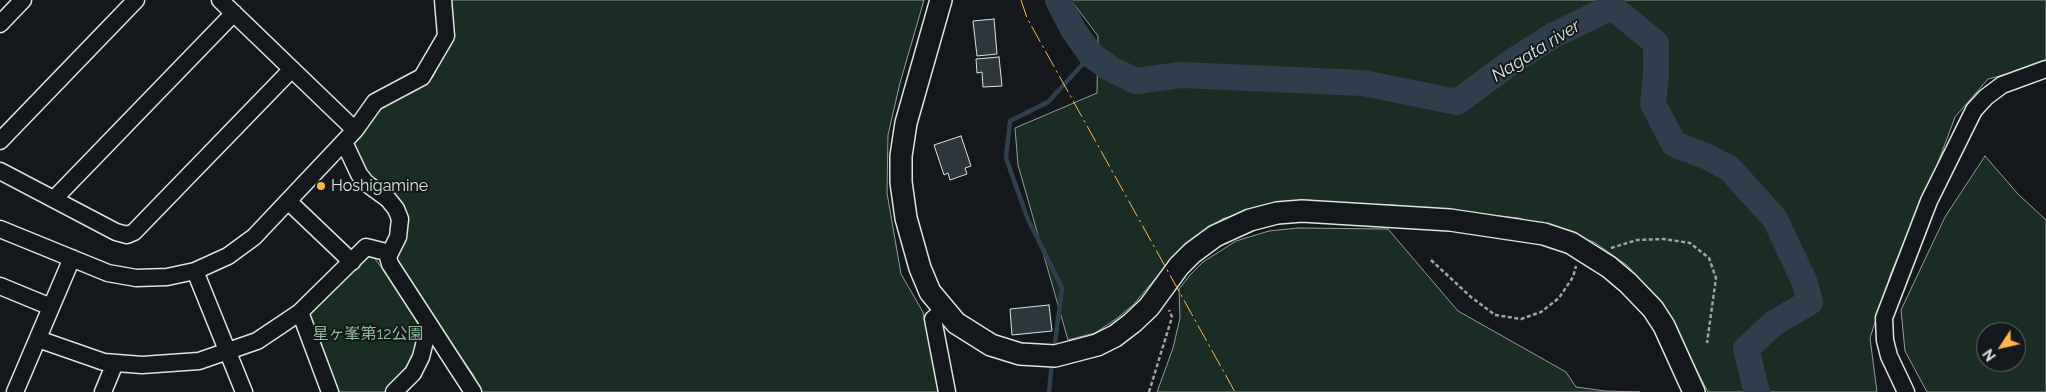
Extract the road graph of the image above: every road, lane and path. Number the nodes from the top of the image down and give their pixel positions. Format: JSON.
{"nodes":[{"id":1,"x":24,"y":0,"type":"edge"},
{"id":2,"x":136,"y":0,"type":"edge"},
{"id":3,"x":220,"y":0,"type":"edge"},
{"id":4,"x":444,"y":0,"type":"edge"},
{"id":5,"x":941,"y":0,"type":"edge"},
{"id":6,"x":234,"y":13,"type":"junction"},
{"id":7,"x":0,"y":24,"type":"edge"},
{"id":8,"x":292,"y":69,"type":"junction"},
{"id":9,"x":2046,"y":69,"type":"edge"},
{"id":10,"x":355,"y":130,"type":"junction"},
{"id":11,"x":0,"y":141,"type":"edge"},
{"id":12,"x":344,"y":142,"type":"junction"},
{"id":13,"x":0,"y":171,"type":"edge"},
{"id":14,"x":54,"y":199,"type":"junction"},
{"id":15,"x":288,"y":201,"type":"junction"},
{"id":16,"x":0,"y":229,"type":"edge"},
{"id":17,"x":390,"y":253,"type":"junction"},
{"id":18,"x":72,"y":258,"type":"junction"},
{"id":19,"x":352,"y":262,"type":"junction"},
{"id":20,"x":195,"y":271,"type":"junction"},
{"id":21,"x":0,"y":286,"type":"edge"},
{"id":22,"x":1155,"y":298,"type":"junction"},
{"id":23,"x":52,"y":307,"type":"junction"},
{"id":24,"x":300,"y":312,"type":"junction"},
{"id":25,"x":950,"y":317,"type":"junction"},
{"id":26,"x":429,"y":325,"type":"junction"},
{"id":27,"x":38,"y":339,"type":"junction"},
{"id":28,"x":228,"y":352,"type":"junction"},
{"id":29,"x":115,"y":363,"type":"junction"},
{"id":30,"x":15,"y":392,"type":"edge"},
{"id":31,"x":104,"y":392,"type":"edge"},
{"id":32,"x":244,"y":392,"type":"edge"},
{"id":33,"x":330,"y":392,"type":"edge"},
{"id":34,"x":394,"y":392,"type":"edge"},
{"id":35,"x":473,"y":392,"type":"edge"},
{"id":36,"x":947,"y":392,"type":"edge"},
{"id":37,"x":1149,"y":392,"type":"edge"},
{"id":38,"x":1694,"y":392,"type":"edge"},
{"id":39,"x":1906,"y":392,"type":"edge"}],
"edges":[{"from":1,"to":7,"type":"street"},
{"from":2,"to":11,"type":"street"},
{"from":3,"to":6,"type":"street"},
{"from":4,"to":10,"type":"street"},
{"from":5,"to":25,"type":"main road"},
{"from":6,"to":8,"type":"street"},
{"from":6,"to":14,"type":"street"},
{"from":8,"to":10,"type":"street"},
{"from":8,"to":14,"type":"street"},
{"from":9,"to":39,"type":"street"},
{"from":10,"to":12,"type":"street"},
{"from":12,"to":15,"type":"street"},
{"from":12,"to":17,"type":"street"},
{"from":13,"to":14,"type":"street"},
{"from":15,"to":19,"type":"street"},
{"from":15,"to":20,"type":"street"},
{"from":16,"to":18,"type":"street"},
{"from":17,"to":19,"type":"street"},
{"from":17,"to":26,"type":"street"},
{"from":18,"to":20,"type":"street"},
{"from":18,"to":23,"type":"street"},
{"from":19,"to":24,"type":"street"},
{"from":20,"to":28,"type":"street"},
{"from":21,"to":23,"type":"street"},
{"from":22,"to":25,"type":"main road"},
{"from":22,"to":37,"type":"path"},
{"from":22,"to":38,"type":"main road"},
{"from":23,"to":27,"type":"street"},
{"from":24,"to":28,"type":"street"},
{"from":24,"to":33,"type":"street"},
{"from":25,"to":36,"type":"street"},
{"from":26,"to":34,"type":"street"},
{"from":26,"to":35,"type":"street"},
{"from":27,"to":29,"type":"street"},
{"from":27,"to":30,"type":"street"},
{"from":28,"to":29,"type":"street"},
{"from":28,"to":32,"type":"street"},
{"from":29,"to":31,"type":"street"}]}
